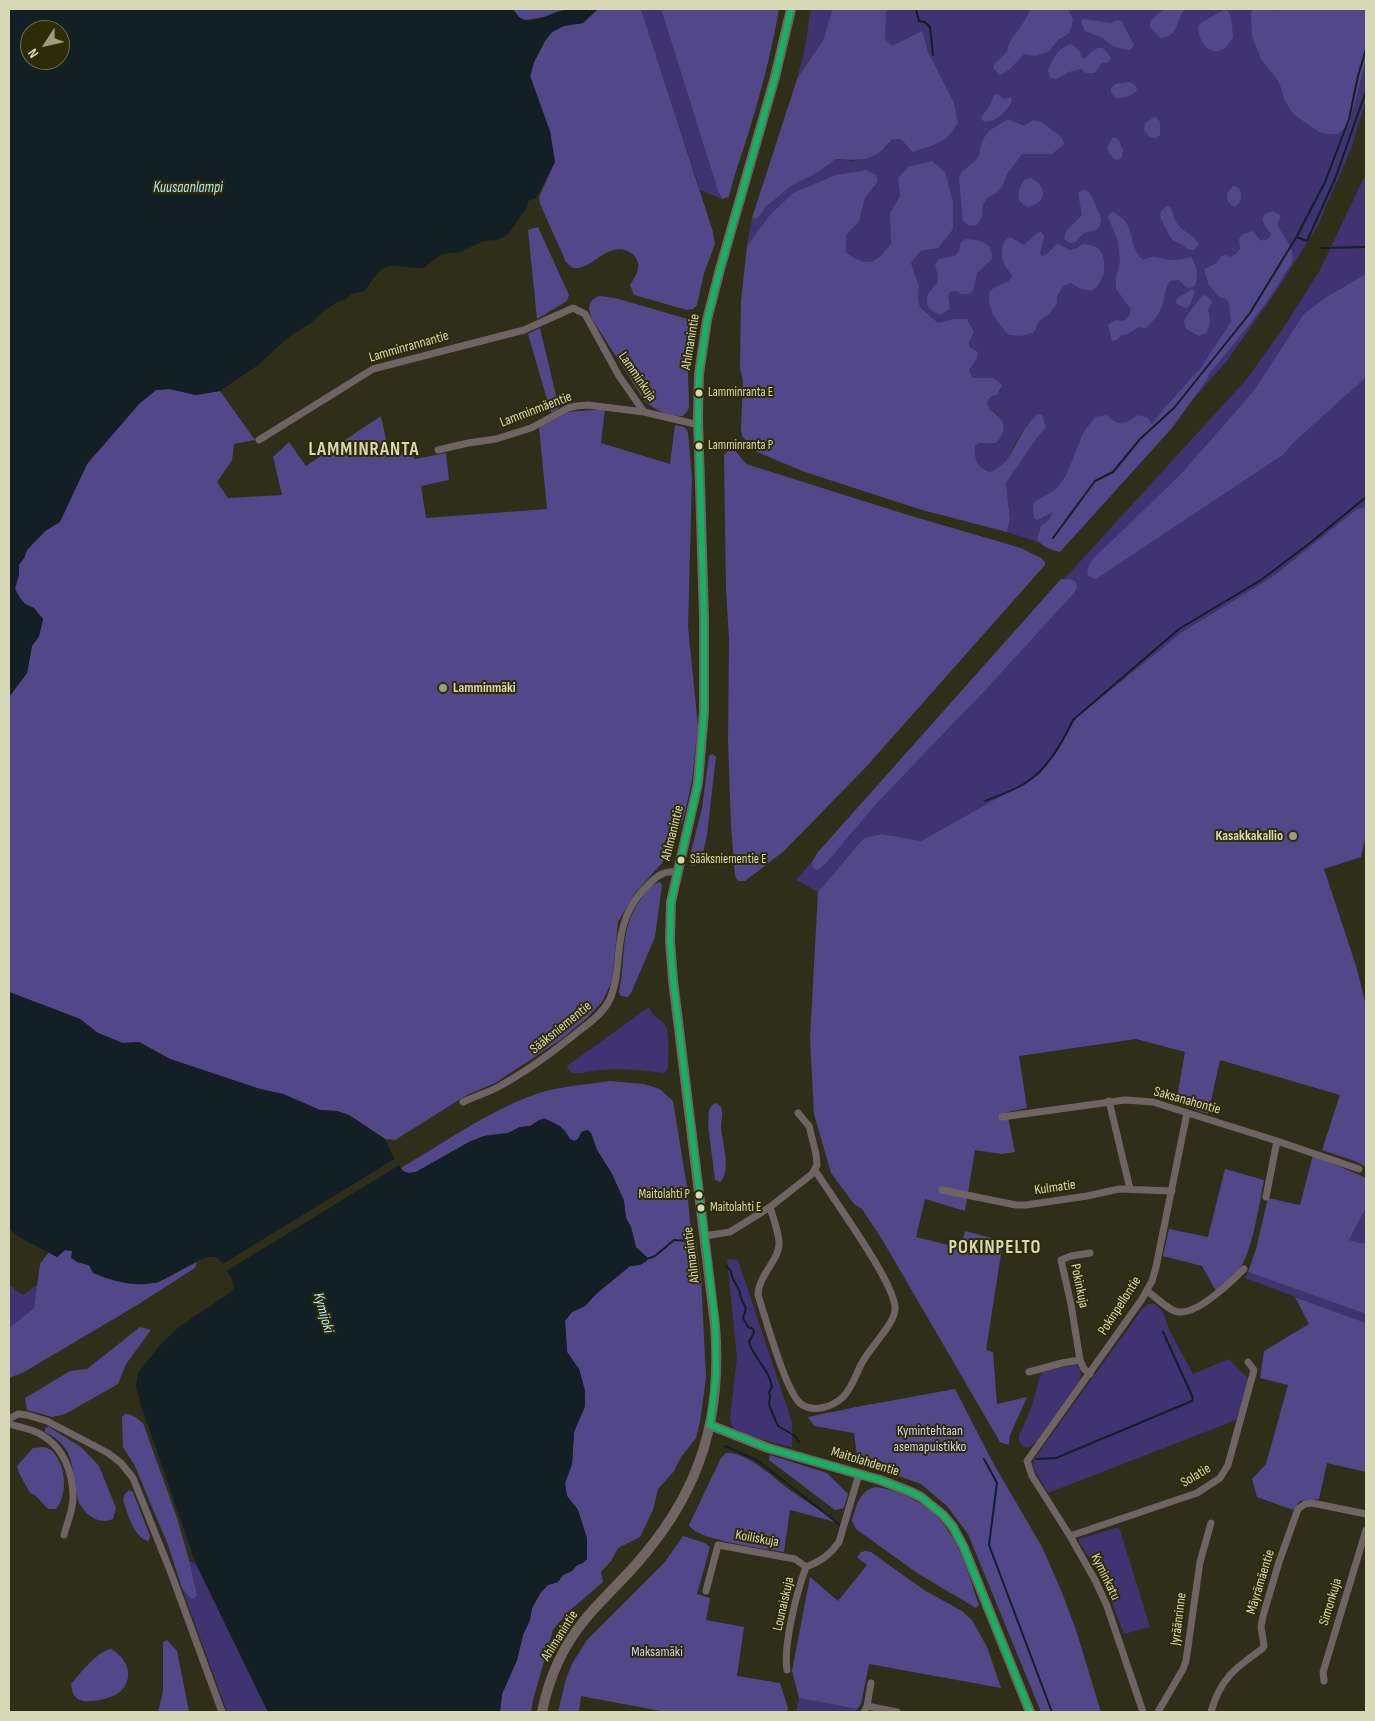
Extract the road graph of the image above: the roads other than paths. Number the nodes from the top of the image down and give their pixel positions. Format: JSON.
{"nodes":[{"id":1,"x":791,"y":9,"type":"edge"},
{"id":2,"x":578,"y":310,"type":"joint"},
{"id":3,"x":644,"y":412,"type":"junction"},
{"id":4,"x":699,"y":425,"type":"junction"},
{"id":5,"x":259,"y":440,"type":"dead end"},
{"id":6,"x":438,"y":450,"type":"dead end"},
{"id":7,"x":677,"y":872,"type":"junction"},
{"id":8,"x":1109,"y":1101,"type":"junction"},
{"id":9,"x":463,"y":1102,"type":"dead end"},
{"id":10,"x":1187,"y":1112,"type":"junction"},
{"id":11,"x":798,"y":1113,"type":"dead end"},
{"id":12,"x":1002,"y":1117,"type":"dead end"},
{"id":13,"x":1277,"y":1141,"type":"junction"},
{"id":14,"x":1359,"y":1169,"type":"dead end"},
{"id":15,"x":815,"y":1170,"type":"junction"},
{"id":16,"x":1130,"y":1189,"type":"junction"},
{"id":17,"x":942,"y":1190,"type":"dead end"},
{"id":18,"x":1172,"y":1191,"type":"junction"},
{"id":19,"x":1266,"y":1196,"type":"dead end"},
{"id":20,"x":770,"y":1207,"type":"junction"},
{"id":21,"x":704,"y":1236,"type":"junction"},
{"id":22,"x":1090,"y":1254,"type":"dead end"},
{"id":23,"x":1244,"y":1269,"type":"dead end"},
{"id":24,"x":1147,"y":1291,"type":"junction"},
{"id":25,"x":1080,"y":1360,"type":"junction"},
{"id":26,"x":1248,"y":1362,"type":"dead end"},
{"id":27,"x":1029,"y":1372,"type":"dead end"},
{"id":28,"x":1090,"y":1374,"type":"junction"},
{"id":29,"x":9,"y":1419,"type":"edge"},
{"id":30,"x":9,"y":1424,"type":"edge"},
{"id":31,"x":710,"y":1425,"type":"junction"},
{"id":32,"x":1027,"y":1461,"type":"joint"},
{"id":33,"x":859,"y":1474,"type":"junction"},
{"id":34,"x":1366,"y":1514,"type":"edge"},
{"id":35,"x":1211,"y":1524,"type":"dead end"},
{"id":36,"x":1366,"y":1530,"type":"edge"},
{"id":37,"x":64,"y":1535,"type":"dead end"},
{"id":38,"x":1070,"y":1536,"type":"junction"},
{"id":39,"x":806,"y":1567,"type":"junction"},
{"id":40,"x":706,"y":1592,"type":"dead end"},
{"id":41,"x":787,"y":1670,"type":"dead end"},
{"id":42,"x":1324,"y":1681,"type":"dead end"},
{"id":43,"x":872,"y":1684,"type":"dead end"},
{"id":44,"x":866,"y":1709,"type":"edge"},
{"id":45,"x":222,"y":1712,"type":"edge"},
{"id":46,"x":542,"y":1712,"type":"edge"},
{"id":47,"x":897,"y":1712,"type":"edge"},
{"id":48,"x":1030,"y":1712,"type":"edge"},
{"id":49,"x":1143,"y":1712,"type":"edge"},
{"id":50,"x":1158,"y":1712,"type":"edge"},
{"id":51,"x":1211,"y":1712,"type":"edge"}],
"edges":[{"from":1,"to":4,"type":"street","name":"Ahlmanintie"},
{"from":2,"to":3,"type":"street","name":"Lamminkuja"},
{"from":2,"to":5,"type":"street","name":"Lamminrannantie"},
{"from":3,"to":4,"type":"street","name":"Lamminkuja"},
{"from":3,"to":6,"type":"street","name":"Lamminmäentie"},
{"from":4,"to":7,"type":"street","name":"Ahlmanintie"},
{"from":7,"to":9,"type":"street","name":"Sääksniementie"},
{"from":7,"to":21,"type":"street","name":"Ahlmanintie"},
{"from":8,"to":10,"type":"street","name":"Saksanahontie"},
{"from":8,"to":12,"type":"street","name":"Saksanahontie"},
{"from":8,"to":16,"type":"street"},
{"from":10,"to":13,"type":"street","name":"Saksanahontie"},
{"from":10,"to":18,"type":"street","name":"Pokinpellontie"},
{"from":11,"to":15,"type":"street"},
{"from":13,"to":14,"type":"street","name":"Saksanahontie"},
{"from":13,"to":19,"type":"street"},
{"from":15,"to":20,"type":"street"},
{"from":15,"to":20,"type":"street"},
{"from":16,"to":17,"type":"street","name":"Kulmatie"},
{"from":16,"to":18,"type":"street","name":"Kulmatie"},
{"from":18,"to":24,"type":"street","name":"Pokinpellontie"},
{"from":20,"to":21,"type":"street"},
{"from":21,"to":31,"type":"street","name":"Ahlmanintie"},
{"from":22,"to":25,"type":"street","name":"Pokinkuja"},
{"from":23,"to":24,"type":"street"},
{"from":24,"to":28,"type":"street","name":"Pokinpellontie"},
{"from":25,"to":27,"type":"street"},
{"from":25,"to":28,"type":"street","name":"Pokinkuja"},
{"from":26,"to":38,"type":"street","name":"Solatie"},
{"from":28,"to":32,"type":"street","name":"Pokinpellontie"},
{"from":29,"to":45,"type":"street"},
{"from":30,"to":37,"type":"street"},
{"from":31,"to":33,"type":"street","name":"Maitolahdentie"},
{"from":31,"to":46,"type":"street","name":"Ahlmanintie"},
{"from":32,"to":38,"type":"street","name":"Kyminkatu"},
{"from":33,"to":39,"type":"street","name":"Lounaiskuja"},
{"from":33,"to":48,"type":"street","name":"Maitolahdentie"},
{"from":34,"to":51,"type":"street","name":"Mäyrämäentie"},
{"from":35,"to":50,"type":"street","name":"Jyräänrinne"},
{"from":36,"to":42,"type":"street","name":"Simonkuja"},
{"from":38,"to":49,"type":"street","name":"Kyminkatu"},
{"from":39,"to":40,"type":"street","name":"Koiliskuja"},
{"from":39,"to":41,"type":"street","name":"Lounaiskuja"},
{"from":43,"to":44,"type":"street"},
{"from":44,"to":47,"type":"street"}]}
